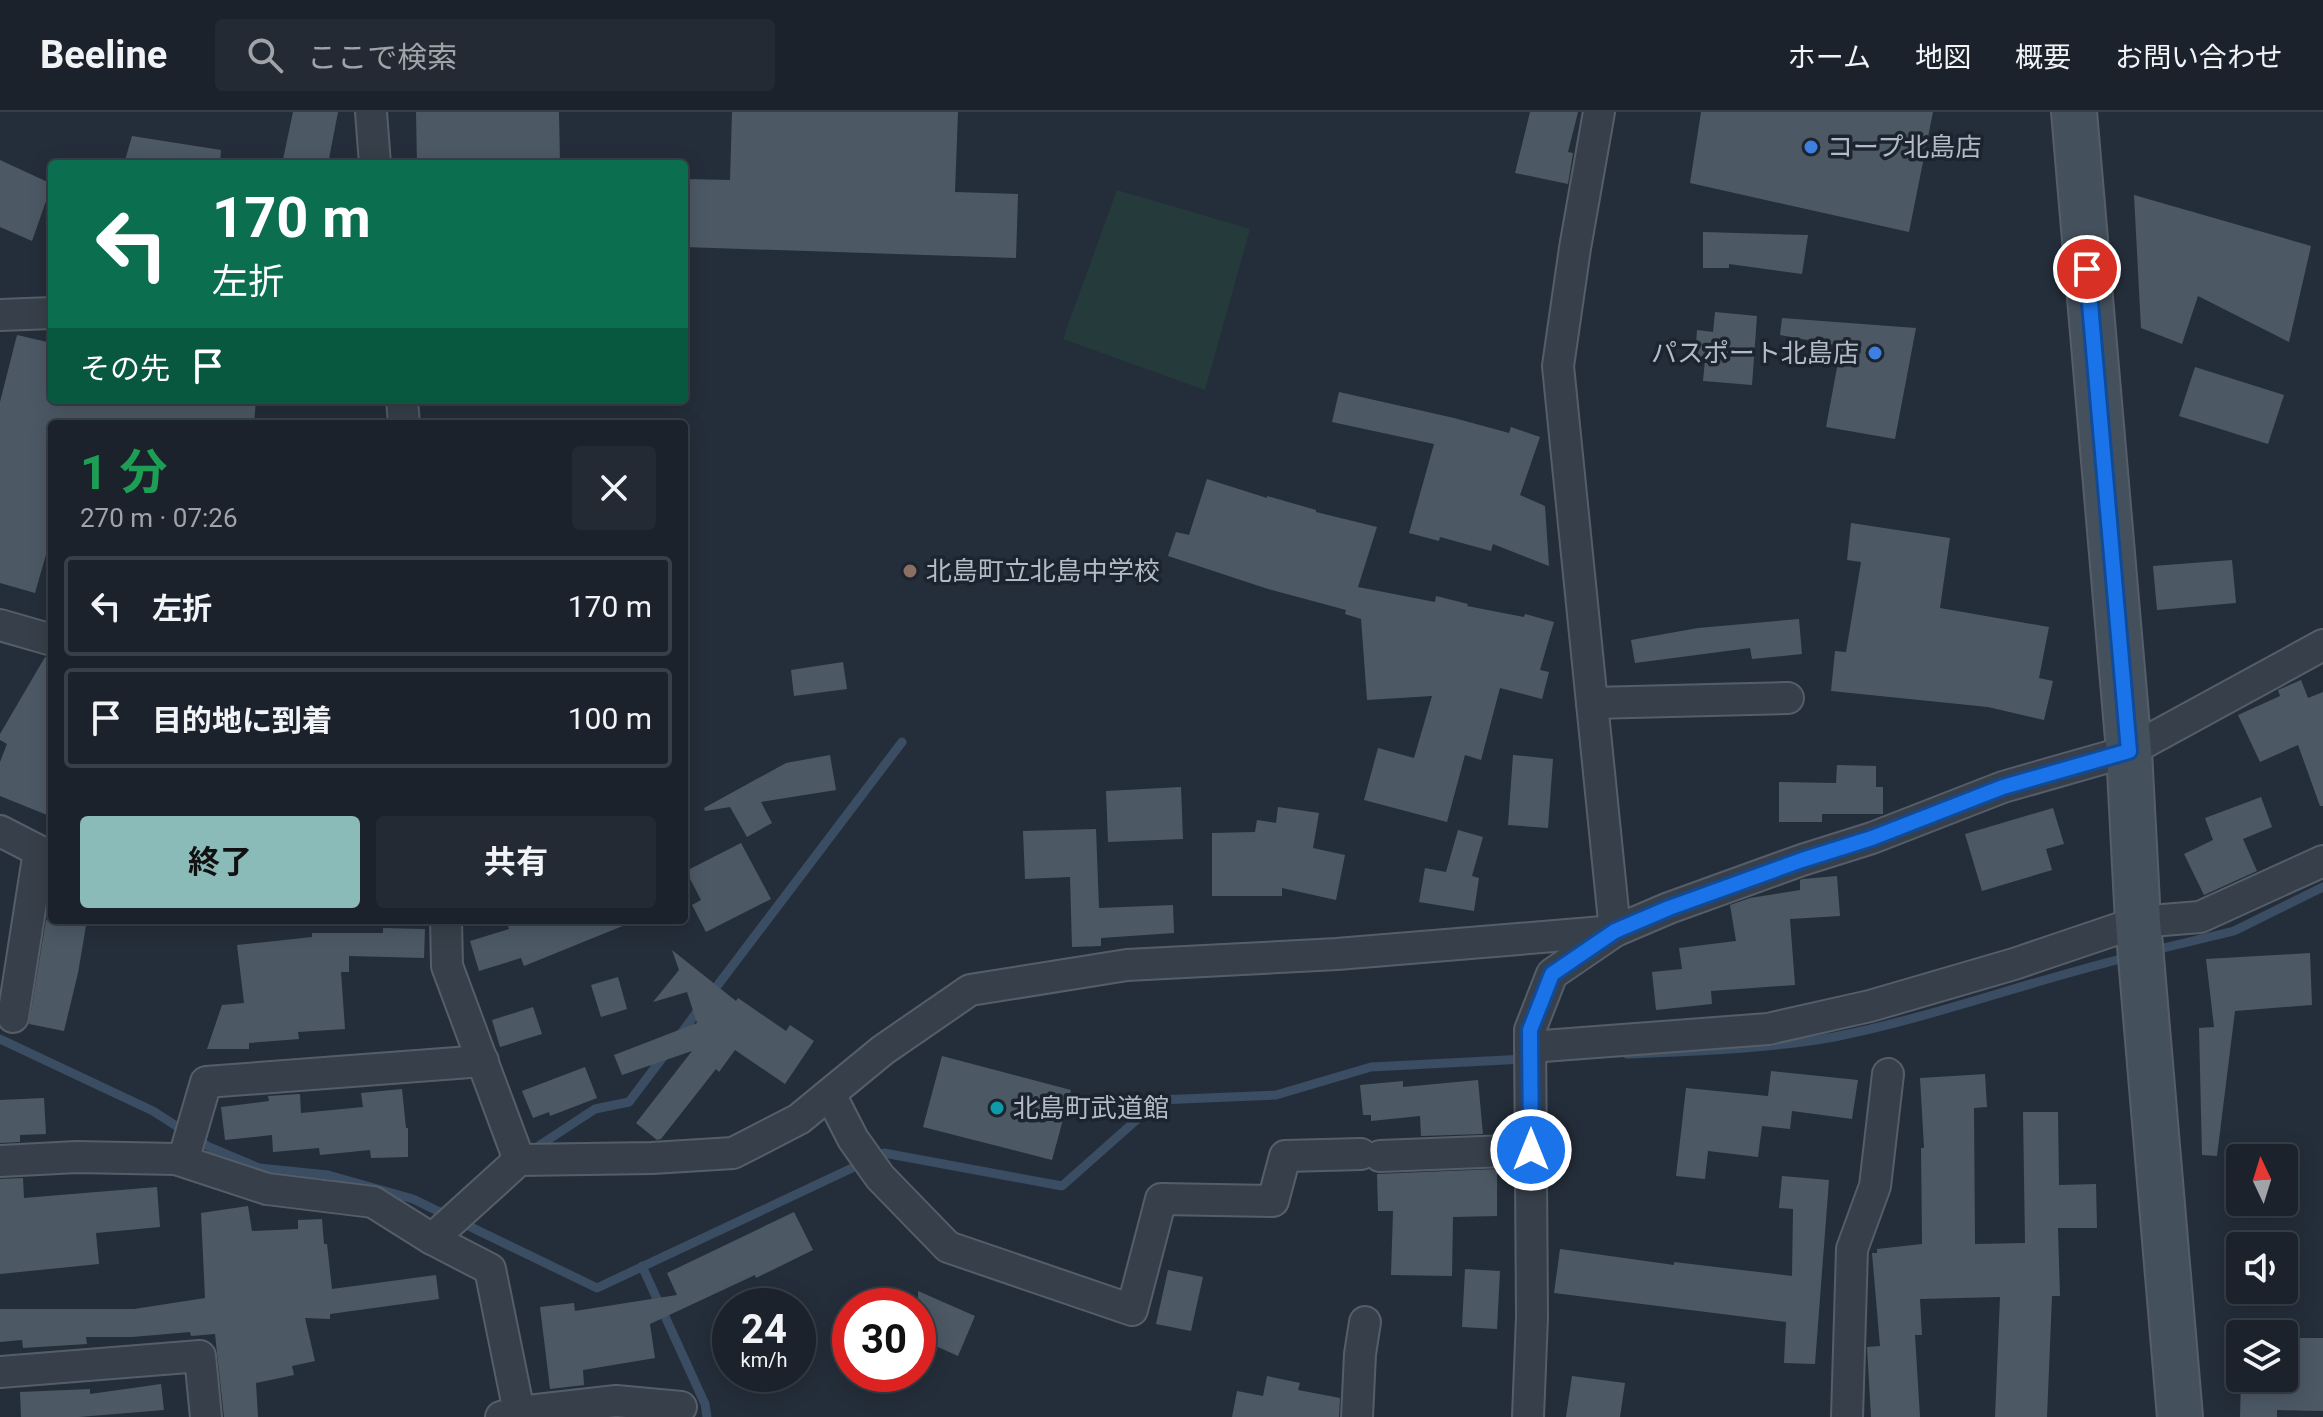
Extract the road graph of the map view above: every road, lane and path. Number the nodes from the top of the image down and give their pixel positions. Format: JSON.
{"nodes":[{"id":1,"x":371,"y":112,"type":"edge"},
{"id":2,"x":1599,"y":112,"type":"edge"},
{"id":3,"x":2074,"y":112,"type":"edge"},
{"id":4,"x":375,"y":160,"type":"edge"},
{"id":5,"x":48,"y":313,"type":"edge"},
{"id":6,"x":0,"y":315,"type":"edge"},
{"id":7,"x":0,"y":625,"type":"edge"},
{"id":8,"x":48,"y":639,"type":"edge"},
{"id":9,"x":2323,"y":645,"type":"edge"},
{"id":10,"x":1788,"y":698,"type":"dead end"},
{"id":11,"x":1592,"y":703,"type":"junction"},
{"id":12,"x":2129,"y":751,"type":"junction"},
{"id":13,"x":0,"y":831,"type":"edge"},
{"id":14,"x":2323,"y":861,"type":"edge"},
{"id":15,"x":446,"y":924,"type":"edge"},
{"id":16,"x":1615,"y":931,"type":"junction"},
{"id":17,"x":2140,"y":943,"type":"junction"},
{"id":18,"x":9,"y":978,"type":"edge"},
{"id":19,"x":13,"y":1017,"type":"dead end"},
{"id":20,"x":1530,"y":1047,"type":"junction"},
{"id":21,"x":483,"y":1061,"type":"junction"},
{"id":22,"x":1888,"y":1074,"type":"dead end"},
{"id":23,"x":830,"y":1094,"type":"junction"},
{"id":24,"x":1531,"y":1150,"type":"junction"},
{"id":25,"x":519,"y":1160,"type":"junction"},
{"id":26,"x":0,"y":1161,"type":"edge"},
{"id":27,"x":183,"y":1161,"type":"junction"},
{"id":28,"x":432,"y":1239,"type":"junction"},
{"id":29,"x":1365,"y":1322,"type":"dead end"},
{"id":30,"x":0,"y":1372,"type":"edge"},
{"id":31,"x":681,"y":1407,"type":"dead end"},
{"id":32,"x":513,"y":1415,"type":"edge"},
{"id":33,"x":206,"y":1417,"type":"edge"},
{"id":34,"x":1357,"y":1417,"type":"edge"},
{"id":35,"x":1528,"y":1417,"type":"edge"},
{"id":36,"x":1847,"y":1417,"type":"edge"},
{"id":37,"x":2180,"y":1417,"type":"edge"}],
"edges":[{"from":1,"to":4,"type":"street"},
{"from":2,"to":11,"type":"street"},
{"from":3,"to":12,"type":"street"},
{"from":5,"to":6,"type":"street"},
{"from":7,"to":8,"type":"street"},
{"from":9,"to":12,"type":"street"},
{"from":10,"to":11,"type":"street"},
{"from":11,"to":16,"type":"street"},
{"from":12,"to":16,"type":"street"},
{"from":12,"to":17,"type":"street"},
{"from":13,"to":18,"type":"street"},
{"from":14,"to":17,"type":"street"},
{"from":15,"to":21,"type":"street"},
{"from":16,"to":20,"type":"street"},
{"from":16,"to":23,"type":"street"},
{"from":17,"to":20,"type":"street"},
{"from":17,"to":37,"type":"street"},
{"from":18,"to":19,"type":"street"},
{"from":20,"to":24,"type":"street"},
{"from":21,"to":25,"type":"street"},
{"from":21,"to":27,"type":"street"},
{"from":22,"to":36,"type":"street"},
{"from":23,"to":24,"type":"street"},
{"from":23,"to":25,"type":"street"},
{"from":24,"to":35,"type":"street"},
{"from":25,"to":28,"type":"street"},
{"from":26,"to":27,"type":"street"},
{"from":27,"to":28,"type":"street"},
{"from":28,"to":32,"type":"street"},
{"from":29,"to":34,"type":"street"},
{"from":30,"to":33,"type":"street"},
{"from":31,"to":32,"type":"street"}]}
